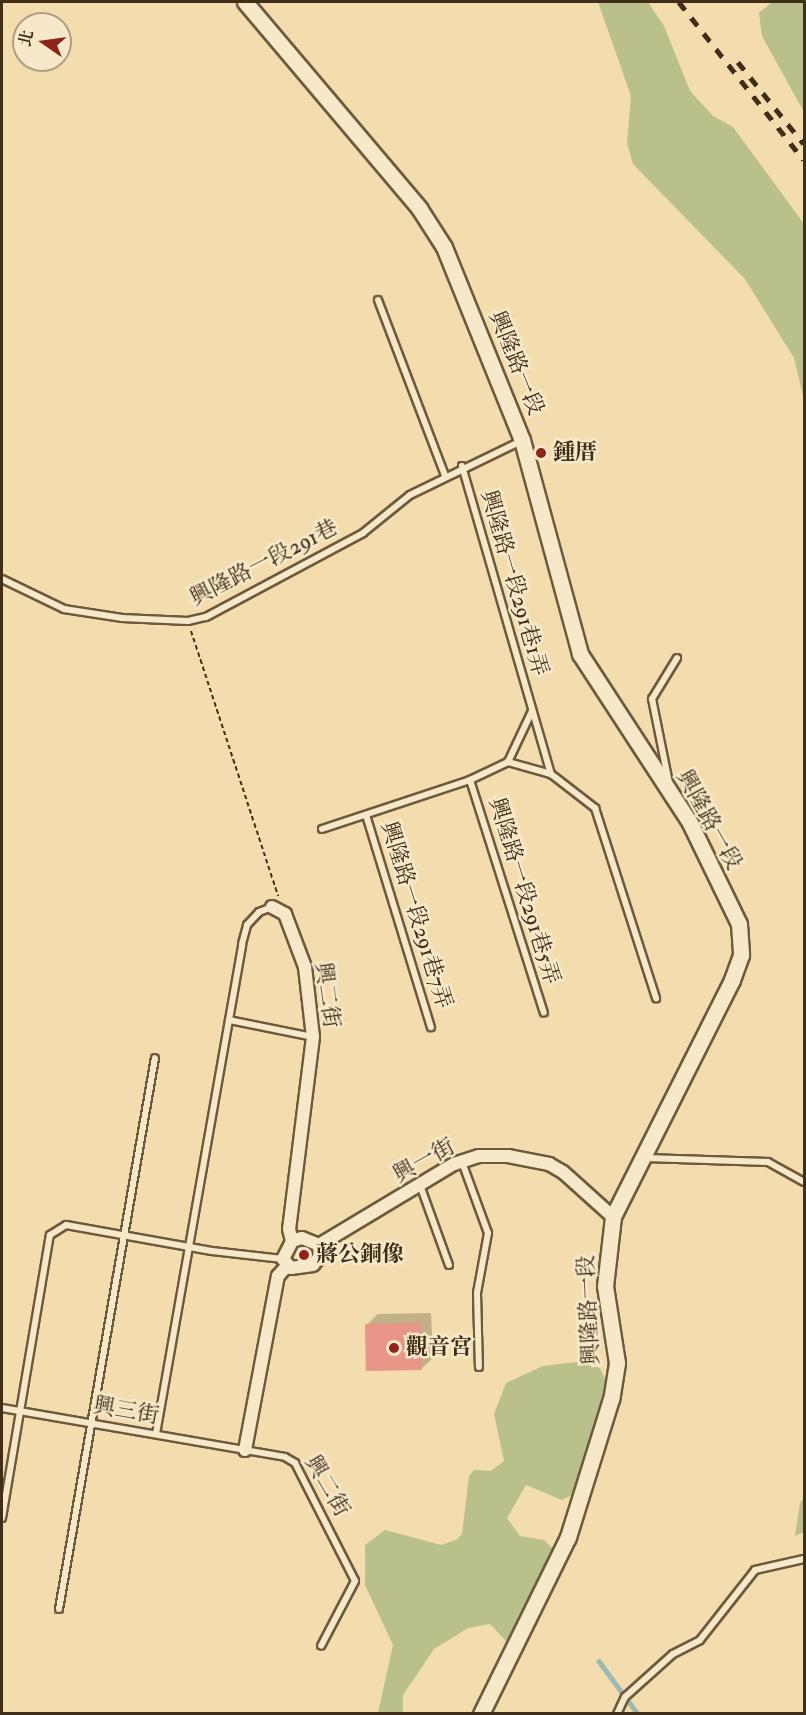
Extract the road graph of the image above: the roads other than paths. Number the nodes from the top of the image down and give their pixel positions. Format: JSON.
{"nodes":[{"id":1,"x":245,"y":2,"type":"edge"},
{"id":2,"x":378,"y":300,"type":"dead end"},
{"id":3,"x":522,"y":440,"type":"junction"},
{"id":4,"x":462,"y":466,"type":"junction"},
{"id":5,"x":446,"y":475,"type":"junction"},
{"id":6,"x":2,"y":579,"type":"edge"},
{"id":7,"x":677,"y":658,"type":"dead end"},
{"id":8,"x":532,"y":711,"type":"junction"},
{"id":9,"x":508,"y":762,"type":"junction"},
{"id":10,"x":551,"y":774,"type":"junction"},
{"id":11,"x":471,"y":780,"type":"junction"},
{"id":12,"x":671,"y":795,"type":"junction"},
{"id":13,"x":366,"y":815,"type":"junction"},
{"id":14,"x":322,"y":829,"type":"dead end"},
{"id":15,"x":275,"y":909,"type":"joint"},
{"id":16,"x":656,"y":998,"type":"dead end"},
{"id":17,"x":544,"y":1013,"type":"dead end"},
{"id":18,"x":230,"y":1020,"type":"junction"},
{"id":19,"x":431,"y":1027,"type":"dead end"},
{"id":20,"x":313,"y":1037,"type":"junction"},
{"id":21,"x":155,"y":1058,"type":"dead end"},
{"id":22,"x":643,"y":1158,"type":"junction"},
{"id":23,"x":462,"y":1162,"type":"junction"},
{"id":24,"x":804,"y":1182,"type":"edge"},
{"id":25,"x":420,"y":1185,"type":"junction"},
{"id":26,"x":613,"y":1216,"type":"junction"},
{"id":27,"x":124,"y":1236,"type":"junction"},
{"id":28,"x":292,"y":1241,"type":"junction"},
{"id":29,"x":319,"y":1245,"type":"junction"},
{"id":30,"x":192,"y":1248,"type":"junction"},
{"id":31,"x":285,"y":1262,"type":"junction"},
{"id":32,"x":449,"y":1264,"type":"dead end"},
{"id":33,"x":479,"y":1367,"type":"dead end"},
{"id":34,"x":2,"y":1408,"type":"edge"},
{"id":35,"x":21,"y":1411,"type":"junction"},
{"id":36,"x":91,"y":1423,"type":"junction"},
{"id":37,"x":156,"y":1434,"type":"junction"},
{"id":38,"x":245,"y":1450,"type":"junction"},
{"id":39,"x":2,"y":1518,"type":"edge"},
{"id":40,"x":804,"y":1559,"type":"edge"},
{"id":41,"x":59,"y":1609,"type":"dead end"},
{"id":42,"x":321,"y":1646,"type":"dead end"},
{"id":43,"x":481,"y":1713,"type":"edge"},
{"id":44,"x":617,"y":1713,"type":"edge"}],
"edges":[{"from":1,"to":3,"type":"street","name":"興隆路一段"},
{"from":2,"to":5,"type":"lane"},
{"from":3,"to":4,"type":"lane","name":"興隆路一段291巷"},
{"from":3,"to":12,"type":"street","name":"興隆路一段"},
{"from":4,"to":5,"type":"lane","name":"興隆路一段291巷"},
{"from":4,"to":8,"type":"lane","name":"興隆路一段291巷1弄"},
{"from":5,"to":6,"type":"lane","name":"興隆路一段291巷"},
{"from":7,"to":12,"type":"lane"},
{"from":8,"to":9,"type":"lane"},
{"from":8,"to":10,"type":"lane","name":"興隆路一段291巷1弄"},
{"from":9,"to":10,"type":"lane"},
{"from":9,"to":11,"type":"lane"},
{"from":10,"to":16,"type":"lane"},
{"from":11,"to":13,"type":"lane"},
{"from":11,"to":17,"type":"lane","name":"興隆路一段291巷5弄"},
{"from":12,"to":22,"type":"street","name":"興隆路一段"},
{"from":13,"to":14,"type":"lane"},
{"from":13,"to":19,"type":"lane","name":"興隆路一段291巷7弄"},
{"from":15,"to":18,"type":"lane"},
{"from":15,"to":20,"type":"street","name":"興二街"},
{"from":18,"to":20,"type":"lane"},
{"from":18,"to":30,"type":"lane"},
{"from":20,"to":28,"type":"street","name":"興二街"},
{"from":21,"to":27,"type":"lane"},
{"from":22,"to":24,"type":"lane"},
{"from":22,"to":26,"type":"street","name":"興隆路一段"},
{"from":23,"to":25,"type":"street","name":"興一街"},
{"from":23,"to":26,"type":"street","name":"興一街"},
{"from":23,"to":33,"type":"lane"},
{"from":25,"to":29,"type":"street","name":"興一街"},
{"from":25,"to":32,"type":"lane"},
{"from":26,"to":43,"type":"street","name":"興隆路一段"},
{"from":27,"to":30,"type":"lane"},
{"from":27,"to":35,"type":"lane"},
{"from":27,"to":36,"type":"lane"},
{"from":28,"to":29,"type":"street"},
{"from":28,"to":31,"type":"street"},
{"from":29,"to":31,"type":"street"},
{"from":30,"to":31,"type":"lane"},
{"from":30,"to":37,"type":"lane"},
{"from":31,"to":38,"type":"street"},
{"from":34,"to":35,"type":"lane","name":"興三街"},
{"from":35,"to":36,"type":"lane","name":"興三街"},
{"from":35,"to":39,"type":"lane"},
{"from":36,"to":37,"type":"lane","name":"興三街"},
{"from":36,"to":41,"type":"lane"},
{"from":37,"to":38,"type":"lane","name":"興三街"},
{"from":38,"to":42,"type":"lane","name":"興二街"},
{"from":40,"to":44,"type":"lane"}]}
